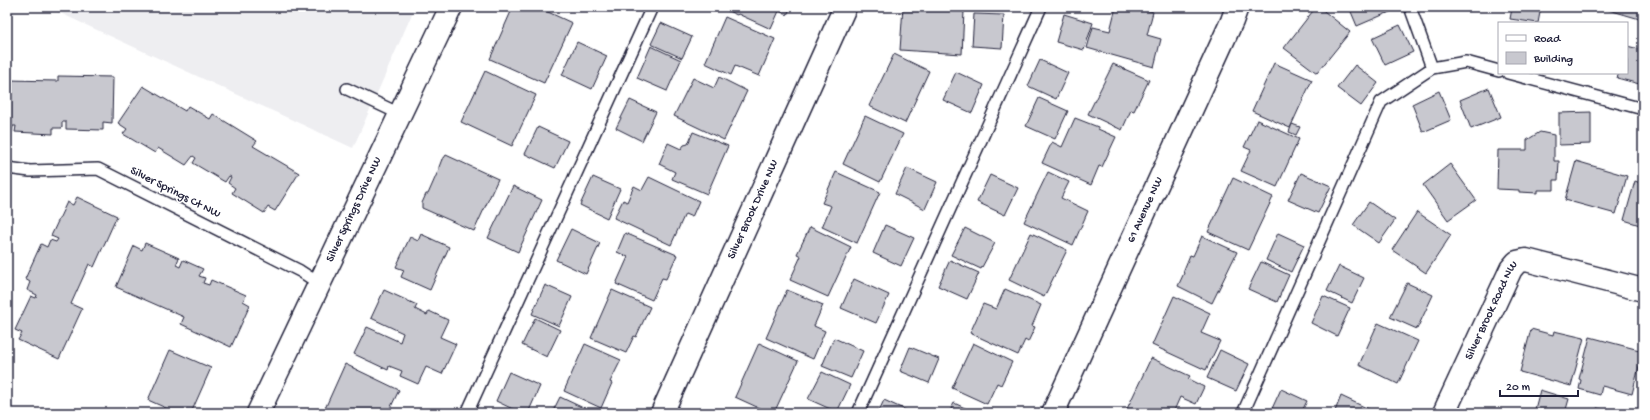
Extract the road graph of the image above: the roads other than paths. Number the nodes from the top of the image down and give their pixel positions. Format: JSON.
{"nodes":[{"id":1,"x":451,"y":7,"type":"edge"},
{"id":2,"x":652,"y":7,"type":"edge"},
{"id":3,"x":845,"y":7,"type":"edge"},
{"id":4,"x":1041,"y":7,"type":"edge"},
{"id":5,"x":1237,"y":7,"type":"edge"},
{"id":6,"x":1410,"y":7,"type":"edge"},
{"id":7,"x":1432,"y":68,"type":"junction"},
{"id":8,"x":1498,"y":71,"type":"edge"},
{"id":9,"x":1512,"y":74,"type":"edge"},
{"id":10,"x":346,"y":88,"type":"dead end"},
{"id":11,"x":1643,"y":109,"type":"edge"},
{"id":12,"x":400,"y":114,"type":"junction"},
{"id":13,"x":7,"y":168,"type":"edge"},
{"id":14,"x":320,"y":284,"type":"junction"},
{"id":15,"x":1643,"y":290,"type":"edge"},
{"id":16,"x":258,"y":413,"type":"edge"},
{"id":17,"x":467,"y":413,"type":"edge"},
{"id":18,"x":662,"y":413,"type":"edge"},
{"id":19,"x":858,"y":413,"type":"edge"},
{"id":20,"x":1053,"y":413,"type":"edge"},
{"id":21,"x":1243,"y":413,"type":"edge"},
{"id":22,"x":1444,"y":413,"type":"edge"}],
"edges":[{"from":1,"to":12,"type":"street","name":"Silver Springs Drive NW"},
{"from":2,"to":17,"type":"lane"},
{"from":3,"to":18,"type":"street","name":"Silver Brook Drive NW"},
{"from":4,"to":19,"type":"lane"},
{"from":5,"to":20,"type":"street","name":"61 Avenue NW"},
{"from":6,"to":7,"type":"lane"},
{"from":7,"to":8,"type":"lane"},
{"from":7,"to":21,"type":"lane"},
{"from":9,"to":11,"type":"lane"},
{"from":10,"to":12,"type":"lane"},
{"from":12,"to":14,"type":"street","name":"Silver Springs Drive NW"},
{"from":13,"to":14,"type":"lane","name":"Silver Springs Ct NW"},
{"from":14,"to":16,"type":"street","name":"Silver Springs Drive NW"},
{"from":15,"to":22,"type":"street","name":"Silver Brook Road NW"}]}
